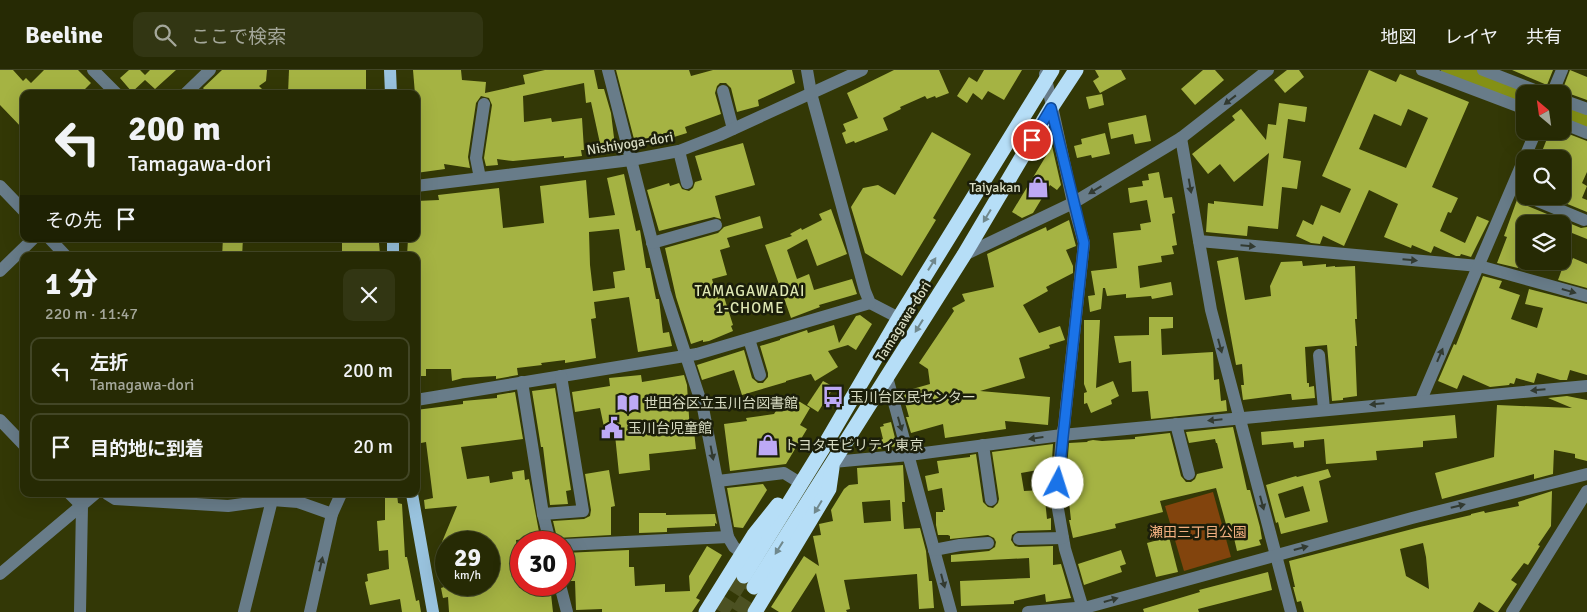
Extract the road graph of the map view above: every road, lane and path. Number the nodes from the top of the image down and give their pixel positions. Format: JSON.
{"nodes":[{"id":1,"x":93,"y":70,"type":"edge"},
{"id":2,"x":210,"y":70,"type":"edge"},
{"id":3,"x":390,"y":70,"type":"edge"},
{"id":4,"x":608,"y":70,"type":"edge"},
{"id":5,"x":807,"y":70,"type":"edge"},
{"id":6,"x":862,"y":70,"type":"edge"},
{"id":7,"x":1076,"y":70,"type":"edge"},
{"id":8,"x":1268,"y":70,"type":"edge"},
{"id":9,"x":1422,"y":70,"type":"edge"},
{"id":10,"x":1483,"y":70,"type":"edge"},
{"id":11,"x":1562,"y":70,"type":"edge"},
{"id":12,"x":1047,"y":73,"type":"edge"},
{"id":13,"x":1522,"y":85,"type":"edge"},
{"id":14,"x":1556,"y":85,"type":"edge"},
{"id":15,"x":113,"y":90,"type":"edge"},
{"id":16,"x":189,"y":90,"type":"edge"},
{"id":17,"x":390,"y":90,"type":"edge"},
{"id":18,"x":723,"y":91,"type":"dead end"},
{"id":19,"x":811,"y":93,"type":"junction"},
{"id":20,"x":1571,"y":103,"type":"edge"},
{"id":21,"x":484,"y":104,"type":"dead end"},
{"id":22,"x":1516,"y":106,"type":"edge"},
{"id":23,"x":1051,"y":108,"type":"junction"},
{"id":24,"x":1587,"y":109,"type":"edge"},
{"id":25,"x":1571,"y":127,"type":"edge"},
{"id":26,"x":733,"y":129,"type":"junction"},
{"id":27,"x":1587,"y":133,"type":"edge"},
{"id":28,"x":1182,"y":138,"type":"junction"},
{"id":29,"x":1532,"y":140,"type":"edge"},
{"id":30,"x":678,"y":151,"type":"junction"},
{"id":31,"x":631,"y":160,"type":"junction"},
{"id":32,"x":480,"y":178,"type":"junction"},
{"id":33,"x":687,"y":183,"type":"dead end"},
{"id":34,"x":0,"y":186,"type":"edge"},
{"id":35,"x":420,"y":186,"type":"edge"},
{"id":36,"x":1511,"y":190,"type":"junction"},
{"id":37,"x":1516,"y":192,"type":"edge"},
{"id":38,"x":1073,"y":203,"type":"junction"},
{"id":39,"x":1548,"y":205,"type":"edge"},
{"id":40,"x":20,"y":207,"type":"edge"},
{"id":41,"x":1584,"y":220,"type":"dead end"},
{"id":42,"x":716,"y":225,"type":"dead end"},
{"id":43,"x":1199,"y":241,"type":"junction"},
{"id":44,"x":30,"y":242,"type":"edge"},
{"id":45,"x":53,"y":242,"type":"edge"},
{"id":46,"x":652,"y":243,"type":"junction"},
{"id":47,"x":62,"y":252,"type":"edge"},
{"id":48,"x":964,"y":256,"type":"junction"},
{"id":49,"x":1479,"y":266,"type":"junction"},
{"id":50,"x":0,"y":270,"type":"edge"},
{"id":51,"x":1587,"y":296,"type":"edge"},
{"id":52,"x":870,"y":303,"type":"junction"},
{"id":53,"x":899,"y":318,"type":"junction"},
{"id":54,"x":749,"y":339,"type":"junction"},
{"id":55,"x":1320,"y":355,"type":"dead end"},
{"id":56,"x":685,"y":356,"type":"junction"},
{"id":57,"x":760,"y":375,"type":"dead end"},
{"id":58,"x":561,"y":376,"type":"junction"},
{"id":59,"x":887,"y":377,"type":"junction"},
{"id":60,"x":522,"y":382,"type":"junction"},
{"id":61,"x":1587,"y":386,"type":"edge"},
{"id":62,"x":420,"y":399,"type":"edge"},
{"id":63,"x":1421,"y":400,"type":"junction"},
{"id":64,"x":1324,"y":409,"type":"junction"},
{"id":65,"x":1239,"y":417,"type":"junction"},
{"id":66,"x":0,"y":420,"type":"edge"},
{"id":67,"x":1176,"y":424,"type":"junction"},
{"id":68,"x":1062,"y":434,"type":"junction"},
{"id":69,"x":20,"y":441,"type":"edge"},
{"id":70,"x":983,"y":445,"type":"junction"},
{"id":71,"x":823,"y":448,"type":"junction"},
{"id":72,"x":909,"y":455,"type":"junction"},
{"id":73,"x":833,"y":462,"type":"junction"},
{"id":74,"x":1189,"y":474,"type":"dead end"},
{"id":75,"x":1587,"y":474,"type":"edge"},
{"id":76,"x":718,"y":480,"type":"junction"},
{"id":77,"x":796,"y":481,"type":"junction"},
{"id":78,"x":1587,"y":491,"type":"edge"},
{"id":79,"x":73,"y":497,"type":"edge"},
{"id":80,"x":92,"y":497,"type":"edge"},
{"id":81,"x":111,"y":497,"type":"edge"},
{"id":82,"x":340,"y":497,"type":"edge"},
{"id":83,"x":411,"y":497,"type":"edge"},
{"id":84,"x":412,"y":497,"type":"edge"},
{"id":85,"x":272,"y":500,"type":"junction"},
{"id":86,"x":991,"y":500,"type":"dead end"},
{"id":87,"x":82,"y":506,"type":"junction"},
{"id":88,"x":332,"y":514,"type":"junction"},
{"id":89,"x":543,"y":514,"type":"junction"},
{"id":90,"x":547,"y":531,"type":"edge"},
{"id":91,"x":728,"y":536,"type":"junction"},
{"id":92,"x":1063,"y":538,"type":"junction"},
{"id":93,"x":1019,"y":539,"type":"dead end"},
{"id":94,"x":575,"y":544,"type":"edge"},
{"id":95,"x":988,"y":544,"type":"dead end"},
{"id":96,"x":934,"y":550,"type":"junction"},
{"id":97,"x":742,"y":554,"type":"junction"},
{"id":98,"x":1276,"y":554,"type":"junction"},
{"id":99,"x":0,"y":574,"type":"edge"},
{"id":100,"x":563,"y":596,"type":"edge"},
{"id":101,"x":1083,"y":610,"type":"edge"},
{"id":102,"x":80,"y":612,"type":"edge"},
{"id":103,"x":244,"y":612,"type":"edge"},
{"id":104,"x":310,"y":612,"type":"edge"},
{"id":105,"x":429,"y":612,"type":"edge"},
{"id":106,"x":433,"y":612,"type":"edge"},
{"id":107,"x":567,"y":612,"type":"edge"},
{"id":108,"x":706,"y":612,"type":"edge"},
{"id":109,"x":755,"y":612,"type":"edge"},
{"id":110,"x":951,"y":612,"type":"edge"},
{"id":111,"x":1028,"y":612,"type":"edge"},
{"id":112,"x":1291,"y":612,"type":"edge"},
{"id":113,"x":1512,"y":612,"type":"edge"}],
"edges":[{"from":1,"to":15,"type":"street"},
{"from":2,"to":16,"type":"street"},
{"from":3,"to":17,"type":"main road"},
{"from":4,"to":31,"type":"street"},
{"from":5,"to":19,"type":"street"},
{"from":6,"to":19,"type":"street","name":"Nishiyoga-dori"},
{"from":7,"to":23,"type":"highway","name":"Tamagawa-dori"},
{"from":8,"to":28,"type":"street","one_way":true},
{"from":9,"to":22,"type":"street"},
{"from":10,"to":13,"type":"street"},
{"from":11,"to":14,"type":"street"},
{"from":12,"to":23,"type":"street"},
{"from":53,"to":12,"type":"highway","name":"Tamagawa-dori","one_way":true},
{"from":18,"to":26,"type":"street"},
{"from":19,"to":26,"type":"street","name":"Nishiyoga-dori"},
{"from":19,"to":52,"type":"street"},
{"from":20,"to":24,"type":"street"},
{"from":21,"to":32,"type":"street"},
{"from":23,"to":38,"type":"street"},
{"from":23,"to":48,"type":"highway","name":"Tamagawa-dori","one_way":true},
{"from":25,"to":27,"type":"street"},
{"from":26,"to":30,"type":"street","name":"Nishiyoga-dori"},
{"from":28,"to":38,"type":"street","one_way":true},
{"from":28,"to":43,"type":"street","one_way":true},
{"from":29,"to":36,"type":"street"},
{"from":30,"to":31,"type":"street","name":"Nishiyoga-dori"},
{"from":30,"to":33,"type":"street"},
{"from":31,"to":32,"type":"street","name":"Nishiyoga-dori"},
{"from":31,"to":46,"type":"street"},
{"from":32,"to":35,"type":"street","name":"Nishiyoga-dori"},
{"from":34,"to":40,"type":"street"},
{"from":36,"to":37,"type":"street"},
{"from":36,"to":49,"type":"street"},
{"from":38,"to":48,"type":"street"},
{"from":38,"to":68,"type":"street"},
{"from":39,"to":41,"type":"street"},
{"from":42,"to":46,"type":"street"},
{"from":43,"to":49,"type":"street","one_way":true},
{"from":43,"to":65,"type":"street","one_way":true},
{"from":44,"to":50,"type":"street"},
{"from":45,"to":47,"type":"street"},
{"from":46,"to":56,"type":"street"},
{"from":48,"to":59,"type":"highway","name":"Tamagawa-dori","one_way":true},
{"from":49,"to":51,"type":"street","one_way":true},
{"from":63,"to":49,"type":"street","one_way":true},
{"from":52,"to":53,"type":"street"},
{"from":52,"to":54,"type":"street"},
{"from":53,"to":71,"type":"highway","name":"Tamagawa-dori"},
{"from":54,"to":56,"type":"street"},
{"from":54,"to":57,"type":"street"},
{"from":55,"to":64,"type":"street"},
{"from":56,"to":58,"type":"street"},
{"from":56,"to":76,"type":"street","one_way":true},
{"from":58,"to":60,"type":"street"},
{"from":58,"to":89,"type":"street"},
{"from":59,"to":72,"type":"street","one_way":true},
{"from":59,"to":73,"type":"highway","name":"Tamagawa-dori"},
{"from":60,"to":62,"type":"street"},
{"from":60,"to":89,"type":"street"},
{"from":61,"to":63,"type":"street","one_way":true},
{"from":63,"to":64,"type":"street","one_way":true},
{"from":64,"to":65,"type":"street"},
{"from":65,"to":67,"type":"street","one_way":true},
{"from":65,"to":98,"type":"street","one_way":true},
{"from":66,"to":69,"type":"street"},
{"from":67,"to":68,"type":"street"},
{"from":67,"to":74,"type":"street"},
{"from":68,"to":70,"type":"street","one_way":true},
{"from":68,"to":92,"type":"street"},
{"from":70,"to":72,"type":"street"},
{"from":70,"to":86,"type":"street"},
{"from":73,"to":71,"type":"highway","name":"Tamagawa-dori","one_way":true},
{"from":71,"to":77,"type":"highway"},
{"from":72,"to":73,"type":"street"},
{"from":72,"to":96,"type":"street"},
{"from":73,"to":109,"type":"highway","one_way":true},
{"from":98,"to":75,"type":"street","one_way":true},
{"from":76,"to":77,"type":"street"},
{"from":76,"to":91,"type":"street"},
{"from":77,"to":97,"type":"highway"},
{"from":78,"to":113,"type":"street"},
{"from":79,"to":87,"type":"street"},
{"from":80,"to":87,"type":"street"},
{"from":81,"to":85,"type":"street"},
{"from":82,"to":88,"type":"street"},
{"from":83,"to":105,"type":"street"},
{"from":84,"to":106,"type":"main road"},
{"from":85,"to":88,"type":"street"},
{"from":85,"to":103,"type":"street"},
{"from":87,"to":99,"type":"street"},
{"from":87,"to":102,"type":"street"},
{"from":104,"to":88,"type":"street","one_way":true},
{"from":89,"to":90,"type":"street"},
{"from":91,"to":94,"type":"street"},
{"from":91,"to":97,"type":"street"},
{"from":92,"to":93,"type":"street"},
{"from":92,"to":101,"type":"street"},
{"from":95,"to":96,"type":"street"},
{"from":96,"to":110,"type":"street","one_way":true},
{"from":97,"to":108,"type":"highway"},
{"from":101,"to":98,"type":"street","one_way":true},
{"from":98,"to":112,"type":"street"},
{"from":100,"to":107,"type":"street"},
{"from":101,"to":111,"type":"street"}]}
